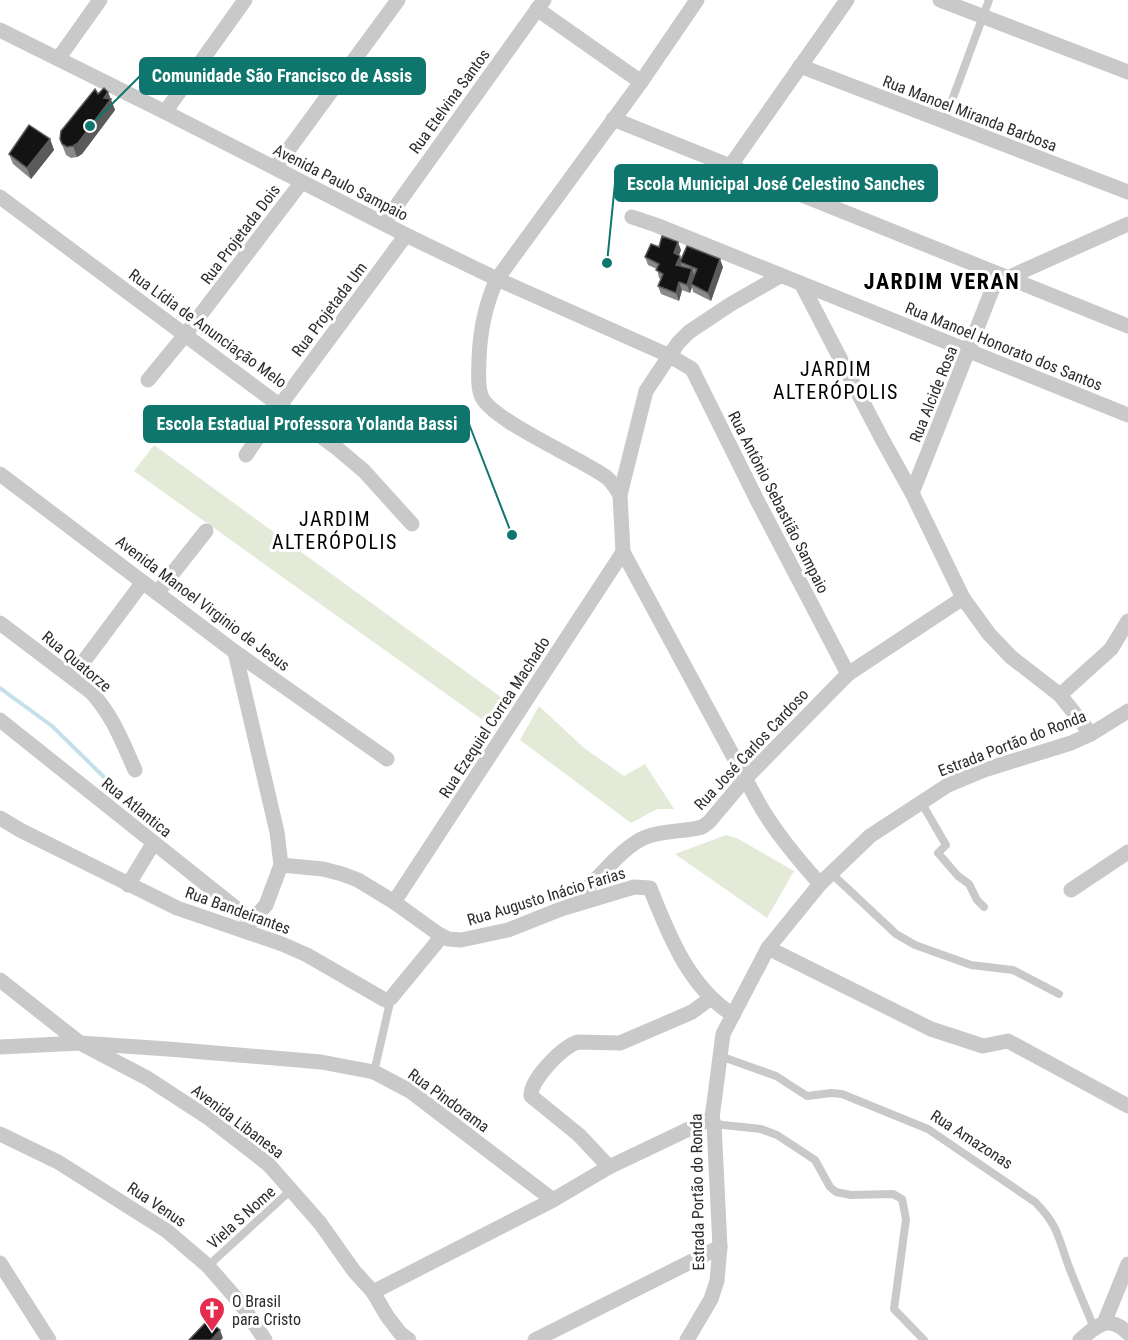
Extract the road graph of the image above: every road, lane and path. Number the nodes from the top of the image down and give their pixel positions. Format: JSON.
{"nodes":[{"id":1,"x":100,"y":0,"type":"edge"},
{"id":2,"x":244,"y":0,"type":"edge"},
{"id":3,"x":398,"y":0,"type":"edge"},
{"id":4,"x":697,"y":0,"type":"edge"},
{"id":5,"x":847,"y":0,"type":"edge"},
{"id":6,"x":940,"y":0,"type":"edge"},
{"id":7,"x":989,"y":0,"type":"edge"},
{"id":8,"x":540,"y":5,"type":"edge"},
{"id":9,"x":982,"y":16,"type":"junction"},
{"id":10,"x":0,"y":30,"type":"edge"},
{"id":11,"x":58,"y":59,"type":"junction"},
{"id":12,"x":800,"y":66,"type":"junction"},
{"id":13,"x":1128,"y":72,"type":"edge"},
{"id":14,"x":641,"y":82,"type":"junction"},
{"id":15,"x":165,"y":112,"type":"junction"},
{"id":16,"x":613,"y":119,"type":"junction"},
{"id":17,"x":944,"y":123,"type":"junction"},
{"id":18,"x":731,"y":165,"type":"junction"},
{"id":19,"x":275,"y":168,"type":"junction"},
{"id":20,"x":301,"y":183,"type":"junction"},
{"id":21,"x":1128,"y":192,"type":"edge"},
{"id":22,"x":0,"y":197,"type":"edge"},
{"id":23,"x":632,"y":217,"type":"dead end"},
{"id":24,"x":384,"y":223,"type":"junction"},
{"id":25,"x":1128,"y":224,"type":"edge"},
{"id":26,"x":406,"y":236,"type":"junction"},
{"id":27,"x":780,"y":276,"type":"junction"},
{"id":28,"x":1003,"y":276,"type":"junction"},
{"id":29,"x":497,"y":279,"type":"junction"},
{"id":30,"x":802,"y":285,"type":"junction"},
{"id":31,"x":1128,"y":326,"type":"edge"},
{"id":32,"x":185,"y":335,"type":"junction"},
{"id":33,"x":969,"y":352,"type":"junction"},
{"id":34,"x":670,"y":356,"type":"junction"},
{"id":35,"x":148,"y":380,"type":"dead end"},
{"id":36,"x":281,"y":404,"type":"junction"},
{"id":37,"x":1128,"y":415,"type":"edge"},
{"id":38,"x":246,"y":456,"type":"dead end"},
{"id":39,"x":0,"y":474,"type":"edge"},
{"id":40,"x":912,"y":493,"type":"junction"},
{"id":41,"x":621,"y":495,"type":"junction"},
{"id":42,"x":412,"y":524,"type":"dead end"},
{"id":43,"x":206,"y":531,"type":"dead end"},
{"id":44,"x":623,"y":552,"type":"junction"},
{"id":45,"x":143,"y":582,"type":"junction"},
{"id":46,"x":157,"y":593,"type":"junction"},
{"id":47,"x":963,"y":598,"type":"junction"},
{"id":48,"x":1128,"y":621,"type":"edge"},
{"id":49,"x":0,"y":623,"type":"edge"},
{"id":50,"x":235,"y":652,"type":"junction"},
{"id":51,"x":848,"y":674,"type":"junction"},
{"id":52,"x":72,"y":677,"type":"junction"},
{"id":53,"x":1060,"y":695,"type":"junction"},
{"id":54,"x":1128,"y":711,"type":"edge"},
{"id":55,"x":0,"y":720,"type":"edge"},
{"id":56,"x":1091,"y":734,"type":"junction"},
{"id":57,"x":387,"y":759,"type":"dead end"},
{"id":58,"x":135,"y":770,"type":"dead end"},
{"id":59,"x":746,"y":778,"type":"junction"},
{"id":60,"x":921,"y":802,"type":"junction"},
{"id":61,"x":0,"y":818,"type":"edge"},
{"id":62,"x":153,"y":844,"type":"junction"},
{"id":63,"x":1128,"y":852,"type":"edge"},
{"id":64,"x":281,"y":865,"type":"junction"},
{"id":65,"x":826,"y":879,"type":"junction"},
{"id":66,"x":128,"y":885,"type":"junction"},
{"id":67,"x":1071,"y":890,"type":"dead end"},
{"id":68,"x":394,"y":902,"type":"junction"},
{"id":69,"x":984,"y":907,"type":"dead end"},
{"id":70,"x":561,"y":909,"type":"junction"},
{"id":71,"x":247,"y":926,"type":"junction"},
{"id":72,"x":442,"y":936,"type":"junction"},
{"id":73,"x":768,"y":948,"type":"junction"},
{"id":74,"x":0,"y":980,"type":"edge"},
{"id":75,"x":1059,"y":994,"type":"dead end"},
{"id":76,"x":391,"y":998,"type":"junction"},
{"id":77,"x":711,"y":998,"type":"junction"},
{"id":78,"x":733,"y":1016,"type":"junction"},
{"id":79,"x":80,"y":1043,"type":"junction"},
{"id":80,"x":0,"y":1047,"type":"edge"},
{"id":81,"x":720,"y":1056,"type":"junction"},
{"id":82,"x":374,"y":1072,"type":"junction"},
{"id":83,"x":1128,"y":1106,"type":"edge"},
{"id":84,"x":713,"y":1121,"type":"junction"},
{"id":85,"x":0,"y":1134,"type":"edge"},
{"id":86,"x":609,"y":1167,"type":"junction"},
{"id":87,"x":292,"y":1189,"type":"junction"},
{"id":88,"x":553,"y":1200,"type":"junction"},
{"id":89,"x":720,"y":1247,"type":"junction"},
{"id":90,"x":0,"y":1263,"type":"edge"},
{"id":91,"x":1128,"y":1264,"type":"edge"},
{"id":92,"x":208,"y":1266,"type":"junction"},
{"id":93,"x":373,"y":1292,"type":"junction"},
{"id":94,"x":1099,"y":1325,"type":"junction"},
{"id":95,"x":1128,"y":1333,"type":"edge"},
{"id":96,"x":49,"y":1340,"type":"edge"},
{"id":97,"x":265,"y":1340,"type":"edge"},
{"id":98,"x":409,"y":1340,"type":"edge"},
{"id":99,"x":535,"y":1340,"type":"edge"},
{"id":100,"x":687,"y":1340,"type":"edge"},
{"id":101,"x":924,"y":1340,"type":"edge"},
{"id":102,"x":1080,"y":1340,"type":"edge"}],
"edges":[{"from":1,"to":11,"type":"street"},
{"from":2,"to":15,"type":"street"},
{"from":3,"to":19,"type":"street"},
{"from":4,"to":14,"type":"street"},
{"from":5,"to":12,"type":"street"},
{"from":6,"to":9,"type":"street"},
{"from":7,"to":9,"type":"lane"},
{"from":8,"to":14,"type":"street"},
{"from":8,"to":24,"type":"street","name":"Rua Etelvina Santos"},
{"from":9,"to":13,"type":"street"},
{"from":9,"to":17,"type":"lane"},
{"from":10,"to":11,"type":"street","name":"Avenida Paulo Sampaio"},
{"from":11,"to":15,"type":"street","name":"Avenida Paulo Sampaio"},
{"from":12,"to":17,"type":"street","name":"Rua Manoel Miranda Barbosa"},
{"from":12,"to":18,"type":"street"},
{"from":14,"to":16,"type":"street"},
{"from":15,"to":19,"type":"street","name":"Avenida Paulo Sampaio"},
{"from":16,"to":18,"type":"street"},
{"from":16,"to":29,"type":"street"},
{"from":17,"to":21,"type":"street","name":"Rua Manoel Miranda Barbosa"},
{"from":18,"to":28,"type":"street"},
{"from":19,"to":20,"type":"street","name":"Avenida Paulo Sampaio"},
{"from":20,"to":24,"type":"street","name":"Avenida Paulo Sampaio"},
{"from":20,"to":32,"type":"street","name":"Rua Projetada Dois"},
{"from":22,"to":32,"type":"street","name":"Rua Lídia de Anunciação Melo"},
{"from":23,"to":27,"type":"street","name":"Rua Manoel Honorato dos Santos"},
{"from":24,"to":26,"type":"street","name":"Avenida Paulo Sampaio"},
{"from":25,"to":28,"type":"street"},
{"from":26,"to":29,"type":"street","name":"Avenida Paulo Sampaio"},
{"from":26,"to":36,"type":"street","name":"Rua Projetada Um"},
{"from":27,"to":30,"type":"street","name":"Rua Manoel Honorato dos Santos"},
{"from":27,"to":34,"type":"street"},
{"from":28,"to":31,"type":"street"},
{"from":28,"to":33,"type":"street","name":"Rua Alcide Rosa"},
{"from":29,"to":34,"type":"street","name":"Avenida Paulo Sampaio"},
{"from":29,"to":41,"type":"street"},
{"from":30,"to":33,"type":"street","name":"Rua Manoel Honorato dos Santos"},
{"from":30,"to":40,"type":"street"},
{"from":32,"to":35,"type":"street","name":"Rua Projetada Dois"},
{"from":32,"to":36,"type":"street","name":"Rua Lídia de Anunciação Melo"},
{"from":33,"to":37,"type":"street","name":"Rua Manoel Honorato dos Santos"},
{"from":33,"to":40,"type":"street","name":"Rua Alcide Rosa"},
{"from":34,"to":41,"type":"street"},
{"from":34,"to":51,"type":"street","name":"Rua Antônio Sebastião Sampaio"},
{"from":36,"to":38,"type":"street","name":"Rua Projetada Um"},
{"from":36,"to":42,"type":"street","name":"Rua Lídia de Anunciação Melo"},
{"from":39,"to":45,"type":"street","name":"Avenida Manoel Virginio de Jesus"},
{"from":40,"to":47,"type":"street"},
{"from":41,"to":44,"type":"street"},
{"from":43,"to":46,"type":"street"},
{"from":44,"to":59,"type":"street"},
{"from":44,"to":68,"type":"street","name":"Rua Ezequiel Correa Machado"},
{"from":45,"to":46,"type":"street","name":"Avenida Manoel Virginio de Jesus"},
{"from":45,"to":52,"type":"street"},
{"from":46,"to":50,"type":"street","name":"Avenida Manoel Virginio de Jesus"},
{"from":47,"to":51,"type":"street","name":"Rua José Carlos Cardoso"},
{"from":47,"to":53,"type":"street"},
{"from":48,"to":53,"type":"street"},
{"from":49,"to":52,"type":"street","name":"Rua Quatorze"},
{"from":50,"to":57,"type":"street","name":"Avenida Manoel Virginio de Jesus"},
{"from":50,"to":64,"type":"street"},
{"from":51,"to":59,"type":"street","name":"Rua José Carlos Cardoso"},
{"from":52,"to":58,"type":"street","name":"Rua Quatorze"},
{"from":53,"to":56,"type":"street"},
{"from":54,"to":56,"type":"street","name":"Estrada Portão do Ronda"},
{"from":55,"to":62,"type":"street","name":"Rua Atlantica"},
{"from":56,"to":60,"type":"street","name":"Estrada Portão do Ronda"},
{"from":59,"to":65,"type":"street"},
{"from":59,"to":70,"type":"street","name":"Rua José Carlos Cardoso"},
{"from":60,"to":65,"type":"street","name":"Estrada Portão do Ronda"},
{"from":60,"to":69,"type":"lane"},
{"from":61,"to":66,"type":"street","name":"Rua Bandeirantes"},
{"from":62,"to":66,"type":"street"},
{"from":62,"to":71,"type":"street","name":"Rua Atlantica"},
{"from":63,"to":67,"type":"street"},
{"from":64,"to":68,"type":"street","name":"Rua Augusto Inácio Farias"},
{"from":64,"to":71,"type":"street"},
{"from":65,"to":73,"type":"street","name":"Estrada Portão do Ronda"},
{"from":65,"to":75,"type":"lane"},
{"from":66,"to":71,"type":"street","name":"Rua Bandeirantes"},
{"from":68,"to":72,"type":"street","name":"Rua Augusto Inácio Farias"},
{"from":70,"to":72,"type":"street","name":"Rua Augusto Inácio Farias"},
{"from":70,"to":77,"type":"street","name":"Rua Augusto Inácio Farias"},
{"from":71,"to":76,"type":"street","name":"Rua Bandeirantes"},
{"from":72,"to":76,"type":"street"},
{"from":73,"to":78,"type":"street","name":"Estrada Portão do Ronda"},
{"from":73,"to":83,"type":"street"},
{"from":74,"to":79,"type":"street","name":"Avenida Libanesa"},
{"from":76,"to":82,"type":"lane"},
{"from":77,"to":78,"type":"street","name":"Rua Augusto Inácio Farias"},
{"from":77,"to":86,"type":"street"},
{"from":78,"to":81,"type":"street","name":"Estrada Portão do Ronda"},
{"from":79,"to":80,"type":"street","name":"Rua Pindorama"},
{"from":79,"to":82,"type":"street","name":"Rua Pindorama"},
{"from":79,"to":87,"type":"street","name":"Avenida Libanesa"},
{"from":81,"to":84,"type":"street","name":"Estrada Portão do Ronda"},
{"from":81,"to":94,"type":"lane","name":"Rua Amazonas"},
{"from":82,"to":88,"type":"street","name":"Rua Pindorama"},
{"from":84,"to":86,"type":"street"},
{"from":84,"to":89,"type":"street","name":"Estrada Portão do Ronda"},
{"from":84,"to":101,"type":"lane"},
{"from":85,"to":92,"type":"street","name":"Rua Venus"},
{"from":86,"to":88,"type":"street"},
{"from":87,"to":92,"type":"lane","name":"Viela S Nome"},
{"from":87,"to":93,"type":"street","name":"Avenida Libanesa"},
{"from":88,"to":93,"type":"street"},
{"from":89,"to":99,"type":"street"},
{"from":89,"to":100,"type":"street","name":"Estrada Portão do Ronda"},
{"from":90,"to":96,"type":"street"},
{"from":91,"to":94,"type":"street"},
{"from":92,"to":97,"type":"street","name":"Rua Venus"},
{"from":93,"to":98,"type":"street","name":"Avenida Libanesa"},
{"from":94,"to":95,"type":"street"},
{"from":94,"to":102,"type":"street"}]}
